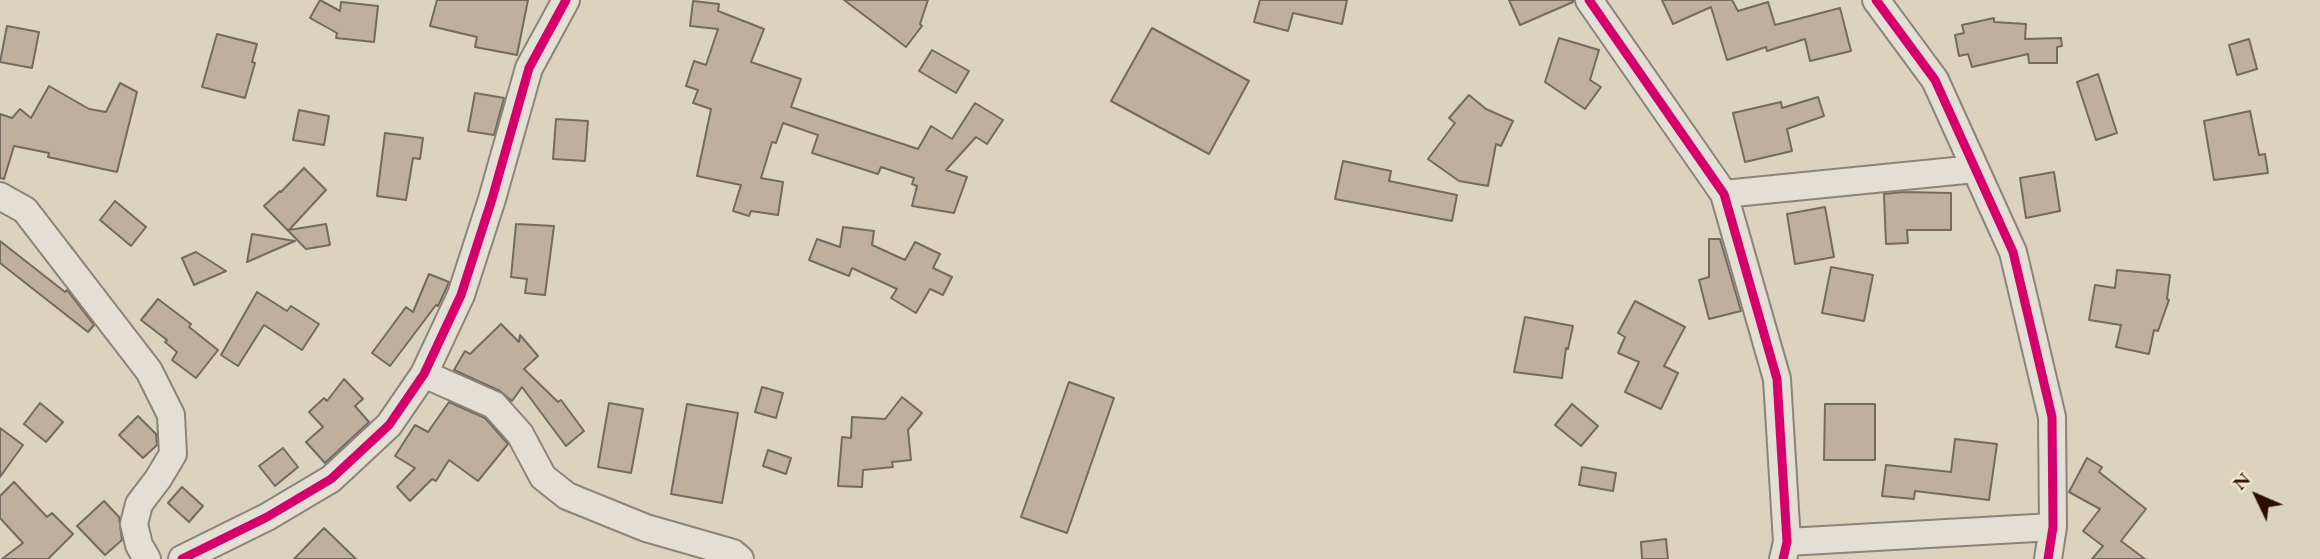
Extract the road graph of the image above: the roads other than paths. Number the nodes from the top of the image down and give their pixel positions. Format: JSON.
{"nodes":[{"id":1,"x":566,"y":0,"type":"edge"},
{"id":2,"x":1589,"y":0,"type":"edge"},
{"id":3,"x":1876,"y":0,"type":"edge"},
{"id":4,"x":1975,"y":169,"type":"junction"},
{"id":5,"x":1724,"y":194,"type":"junction"},
{"id":6,"x":0,"y":196,"type":"edge"},
{"id":7,"x":424,"y":374,"type":"junction"},
{"id":8,"x":2053,"y":527,"type":"junction"},
{"id":9,"x":1785,"y":551,"type":"edge"},
{"id":10,"x":148,"y":559,"type":"edge"},
{"id":11,"x":182,"y":559,"type":"edge"},
{"id":12,"x":740,"y":559,"type":"edge"},
{"id":13,"x":2048,"y":559,"type":"edge"}],
"edges":[{"from":1,"to":7,"type":"street"},
{"from":2,"to":5,"type":"street"},
{"from":3,"to":4,"type":"street"},
{"from":4,"to":5,"type":"street"},
{"from":4,"to":8,"type":"street"},
{"from":5,"to":9,"type":"street"},
{"from":6,"to":10,"type":"street"},
{"from":7,"to":11,"type":"street"},
{"from":7,"to":12,"type":"street"},
{"from":8,"to":9,"type":"street"},
{"from":8,"to":13,"type":"street"}]}
